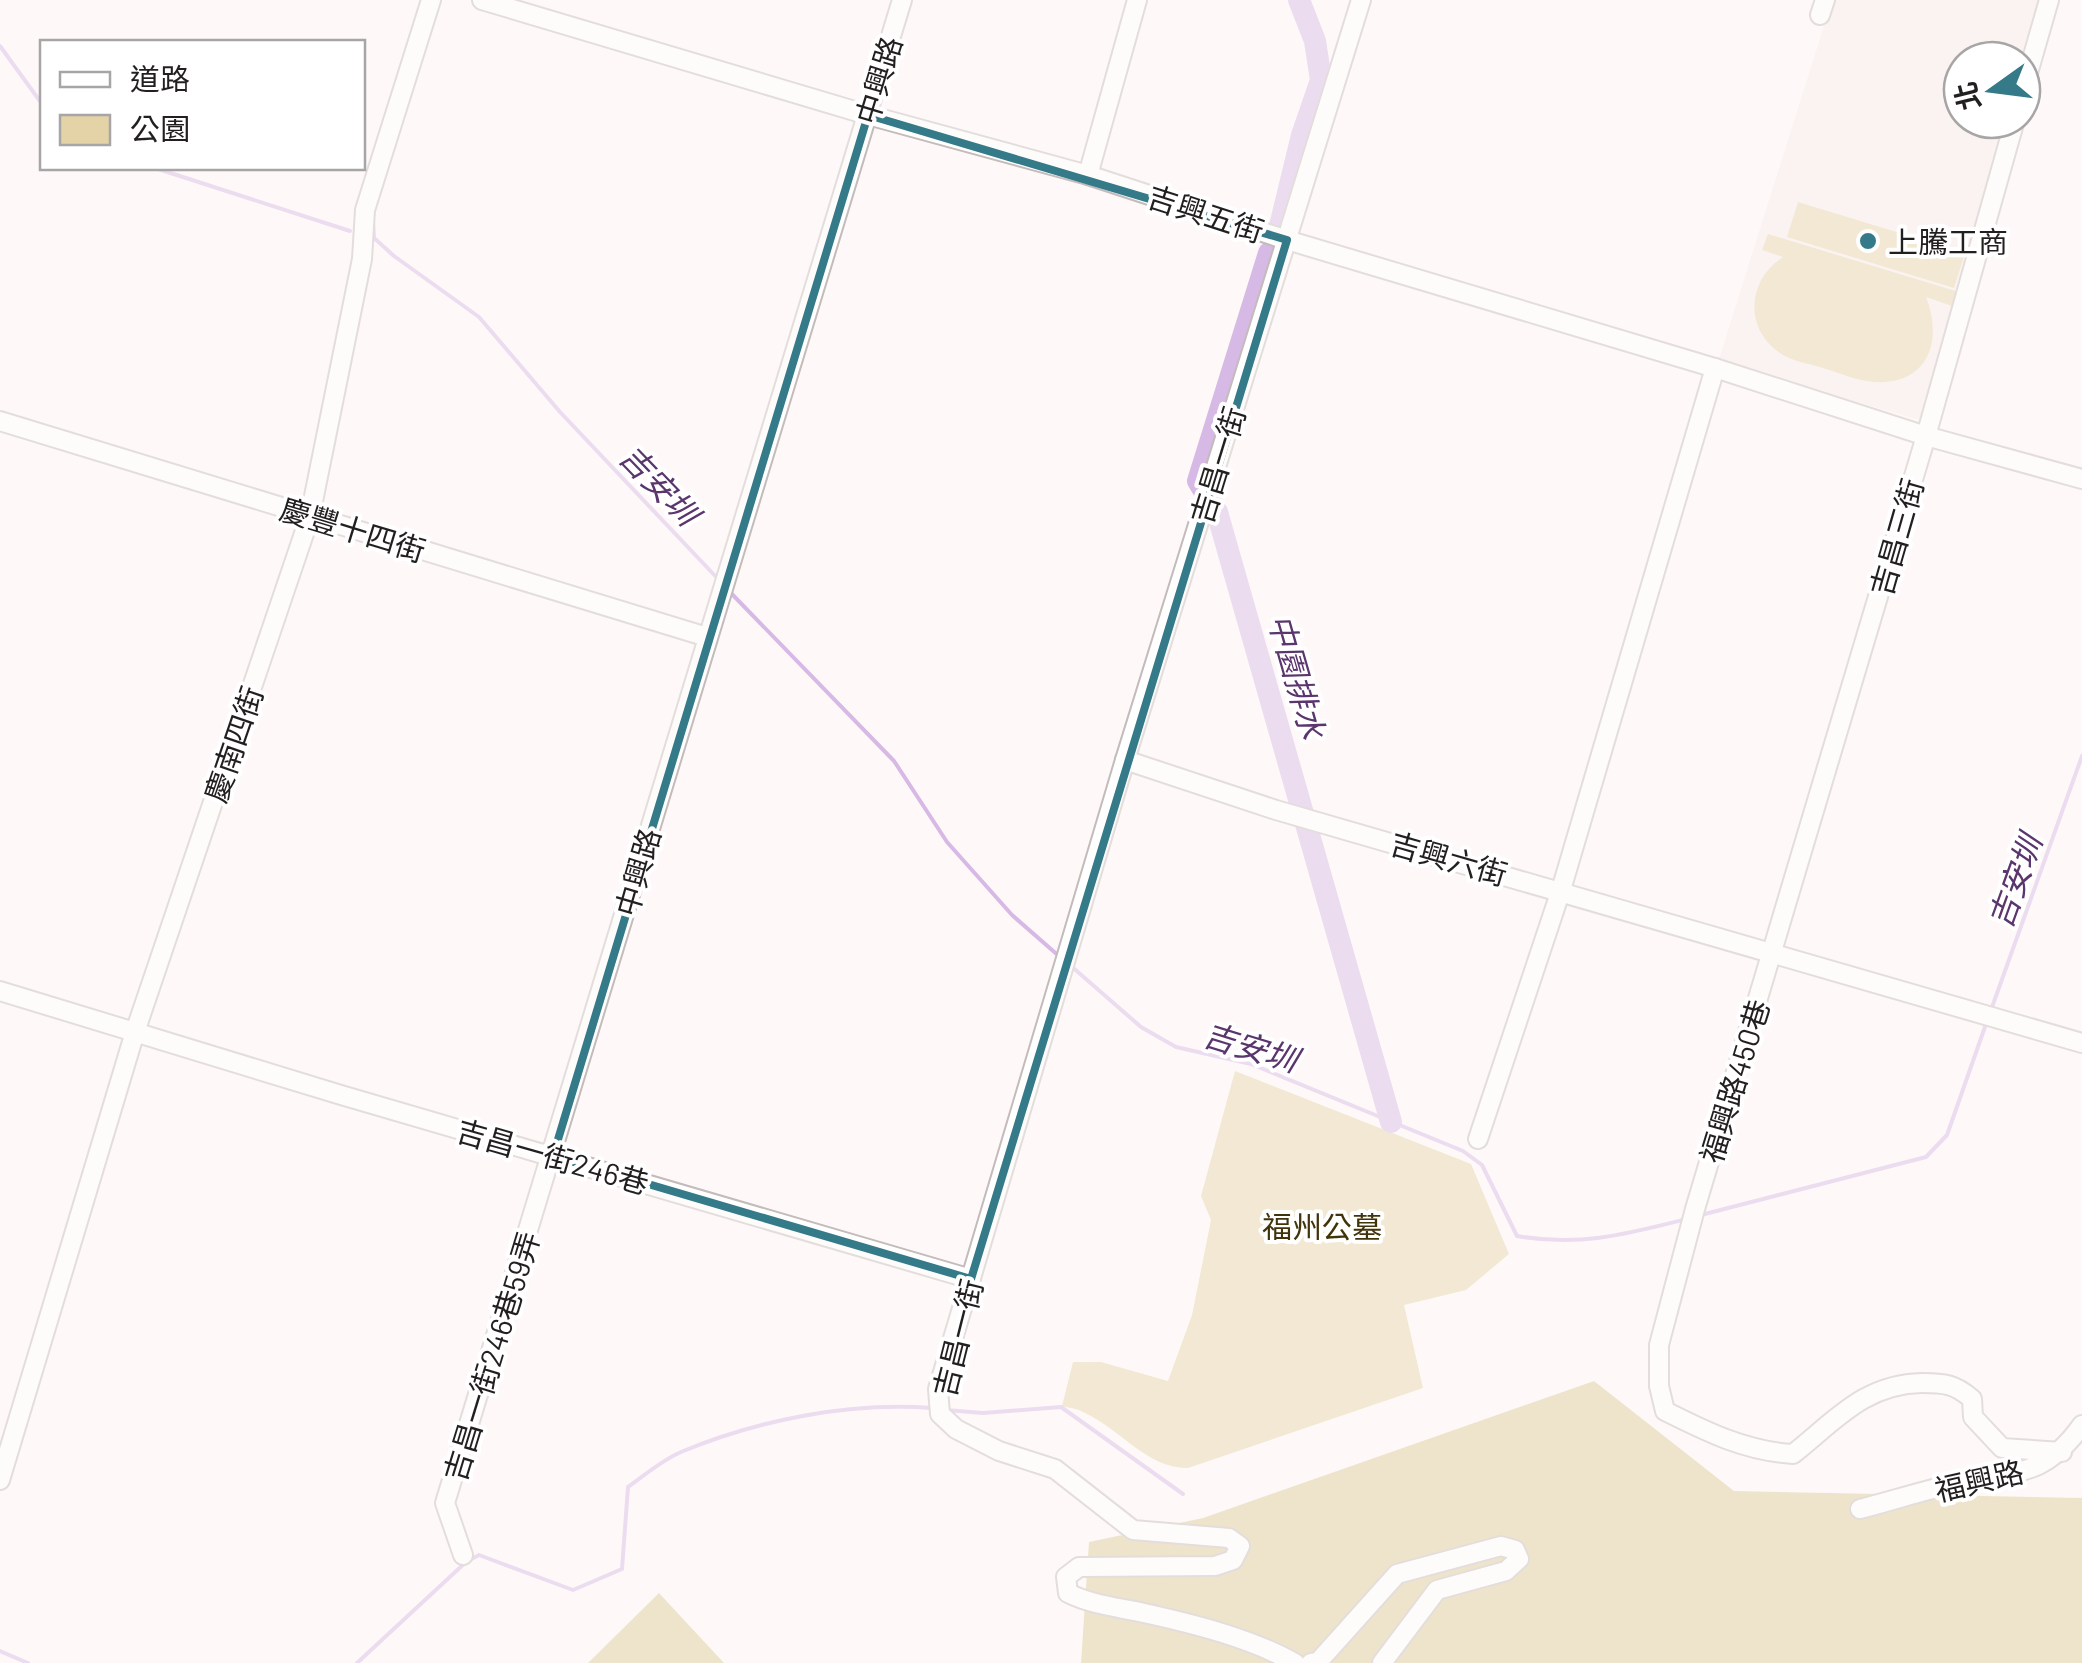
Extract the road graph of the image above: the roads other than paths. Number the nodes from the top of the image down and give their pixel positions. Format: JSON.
{"nodes":[{"id":1,"x":431,"y":0,"type":"edge"},
{"id":2,"x":482,"y":0,"type":"edge"},
{"id":3,"x":902,"y":0,"type":"edge"},
{"id":4,"x":1137,"y":0,"type":"edge"},
{"id":5,"x":1361,"y":0,"type":"edge"},
{"id":6,"x":2048,"y":0,"type":"edge"},
{"id":7,"x":2037,"y":40,"type":"edge"},
{"id":8,"x":868,"y":115,"type":"junction"},
{"id":9,"x":2009,"y":140,"type":"edge"},
{"id":10,"x":1088,"y":175,"type":"junction"},
{"id":11,"x":1287,"y":240,"type":"junction"},
{"id":12,"x":1716,"y":368,"type":"junction"},
{"id":13,"x":0,"y":421,"type":"edge"},
{"id":14,"x":1926,"y":436,"type":"junction"},
{"id":15,"x":2082,"y":480,"type":"edge"},
{"id":16,"x":310,"y":516,"type":"junction"},
{"id":17,"x":707,"y":637,"type":"junction"},
{"id":18,"x":1125,"y":760,"type":"junction"},
{"id":19,"x":1561,"y":890,"type":"junction"},
{"id":20,"x":1773,"y":953,"type":"junction"},
{"id":21,"x":0,"y":991,"type":"edge"},
{"id":22,"x":135,"y":1032,"type":"junction"},
{"id":23,"x":2082,"y":1043,"type":"edge"},
{"id":24,"x":1478,"y":1140,"type":"dead end"},
{"id":25,"x":553,"y":1156,"type":"junction"},
{"id":26,"x":971,"y":1279,"type":"junction"},
{"id":27,"x":2082,"y":1424,"type":"edge"},
{"id":28,"x":2062,"y":1452,"type":"junction"},
{"id":29,"x":0,"y":1480,"type":"edge"},
{"id":30,"x":1860,"y":1509,"type":"dead end"},
{"id":31,"x":463,"y":1555,"type":"dead end"},
{"id":32,"x":1295,"y":1663,"type":"edge"},
{"id":33,"x":1311,"y":1663,"type":"edge"},
{"id":34,"x":1382,"y":1663,"type":"edge"}],
"edges":[{"from":1,"to":16,"type":"street","name":"慶南四街"},
{"from":2,"to":8,"type":"street","name":"吉興五街"},
{"from":3,"to":8,"type":"street","name":"中興路"},
{"from":4,"to":10,"type":"street"},
{"from":5,"to":11,"type":"street","name":"吉昌一街"},
{"from":6,"to":7,"type":"street"},
{"from":8,"to":10,"type":"street","name":"吉興五街"},
{"from":8,"to":17,"type":"street","name":"中興路"},
{"from":9,"to":14,"type":"street","name":"吉昌三街"},
{"from":10,"to":11,"type":"street","name":"吉興五街"},
{"from":11,"to":12,"type":"street","name":"吉興五街"},
{"from":11,"to":18,"type":"street","name":"吉昌一街"},
{"from":12,"to":14,"type":"street","name":"吉興五街"},
{"from":12,"to":19,"type":"street"},
{"from":13,"to":16,"type":"street","name":"慶豐十四街"},
{"from":14,"to":15,"type":"street","name":"吉興五街"},
{"from":14,"to":20,"type":"street","name":"吉昌三街"},
{"from":16,"to":17,"type":"street","name":"慶豐十四街"},
{"from":16,"to":22,"type":"street","name":"慶南四街"},
{"from":17,"to":25,"type":"street","name":"中興路"},
{"from":18,"to":19,"type":"street","name":"吉興六街"},
{"from":18,"to":26,"type":"street","name":"吉昌一街"},
{"from":19,"to":20,"type":"street","name":"吉興六街"},
{"from":19,"to":24,"type":"street"},
{"from":20,"to":23,"type":"street","name":"吉興六街"},
{"from":20,"to":28,"type":"street","name":"福興路450巷"},
{"from":21,"to":22,"type":"street","name":"吉昌一街246巷"},
{"from":22,"to":25,"type":"street","name":"吉昌一街246巷"},
{"from":22,"to":29,"type":"street","name":"慶南四街"},
{"from":25,"to":26,"type":"street","name":"吉昌一街246巷"},
{"from":25,"to":31,"type":"street","name":"吉昌一街246巷59弄"},
{"from":26,"to":32,"type":"street","name":"吉昌一街"},
{"from":27,"to":28,"type":"street","name":"福興路"},
{"from":28,"to":30,"type":"street","name":"福興路"},
{"from":33,"to":34,"type":"street"}]}
